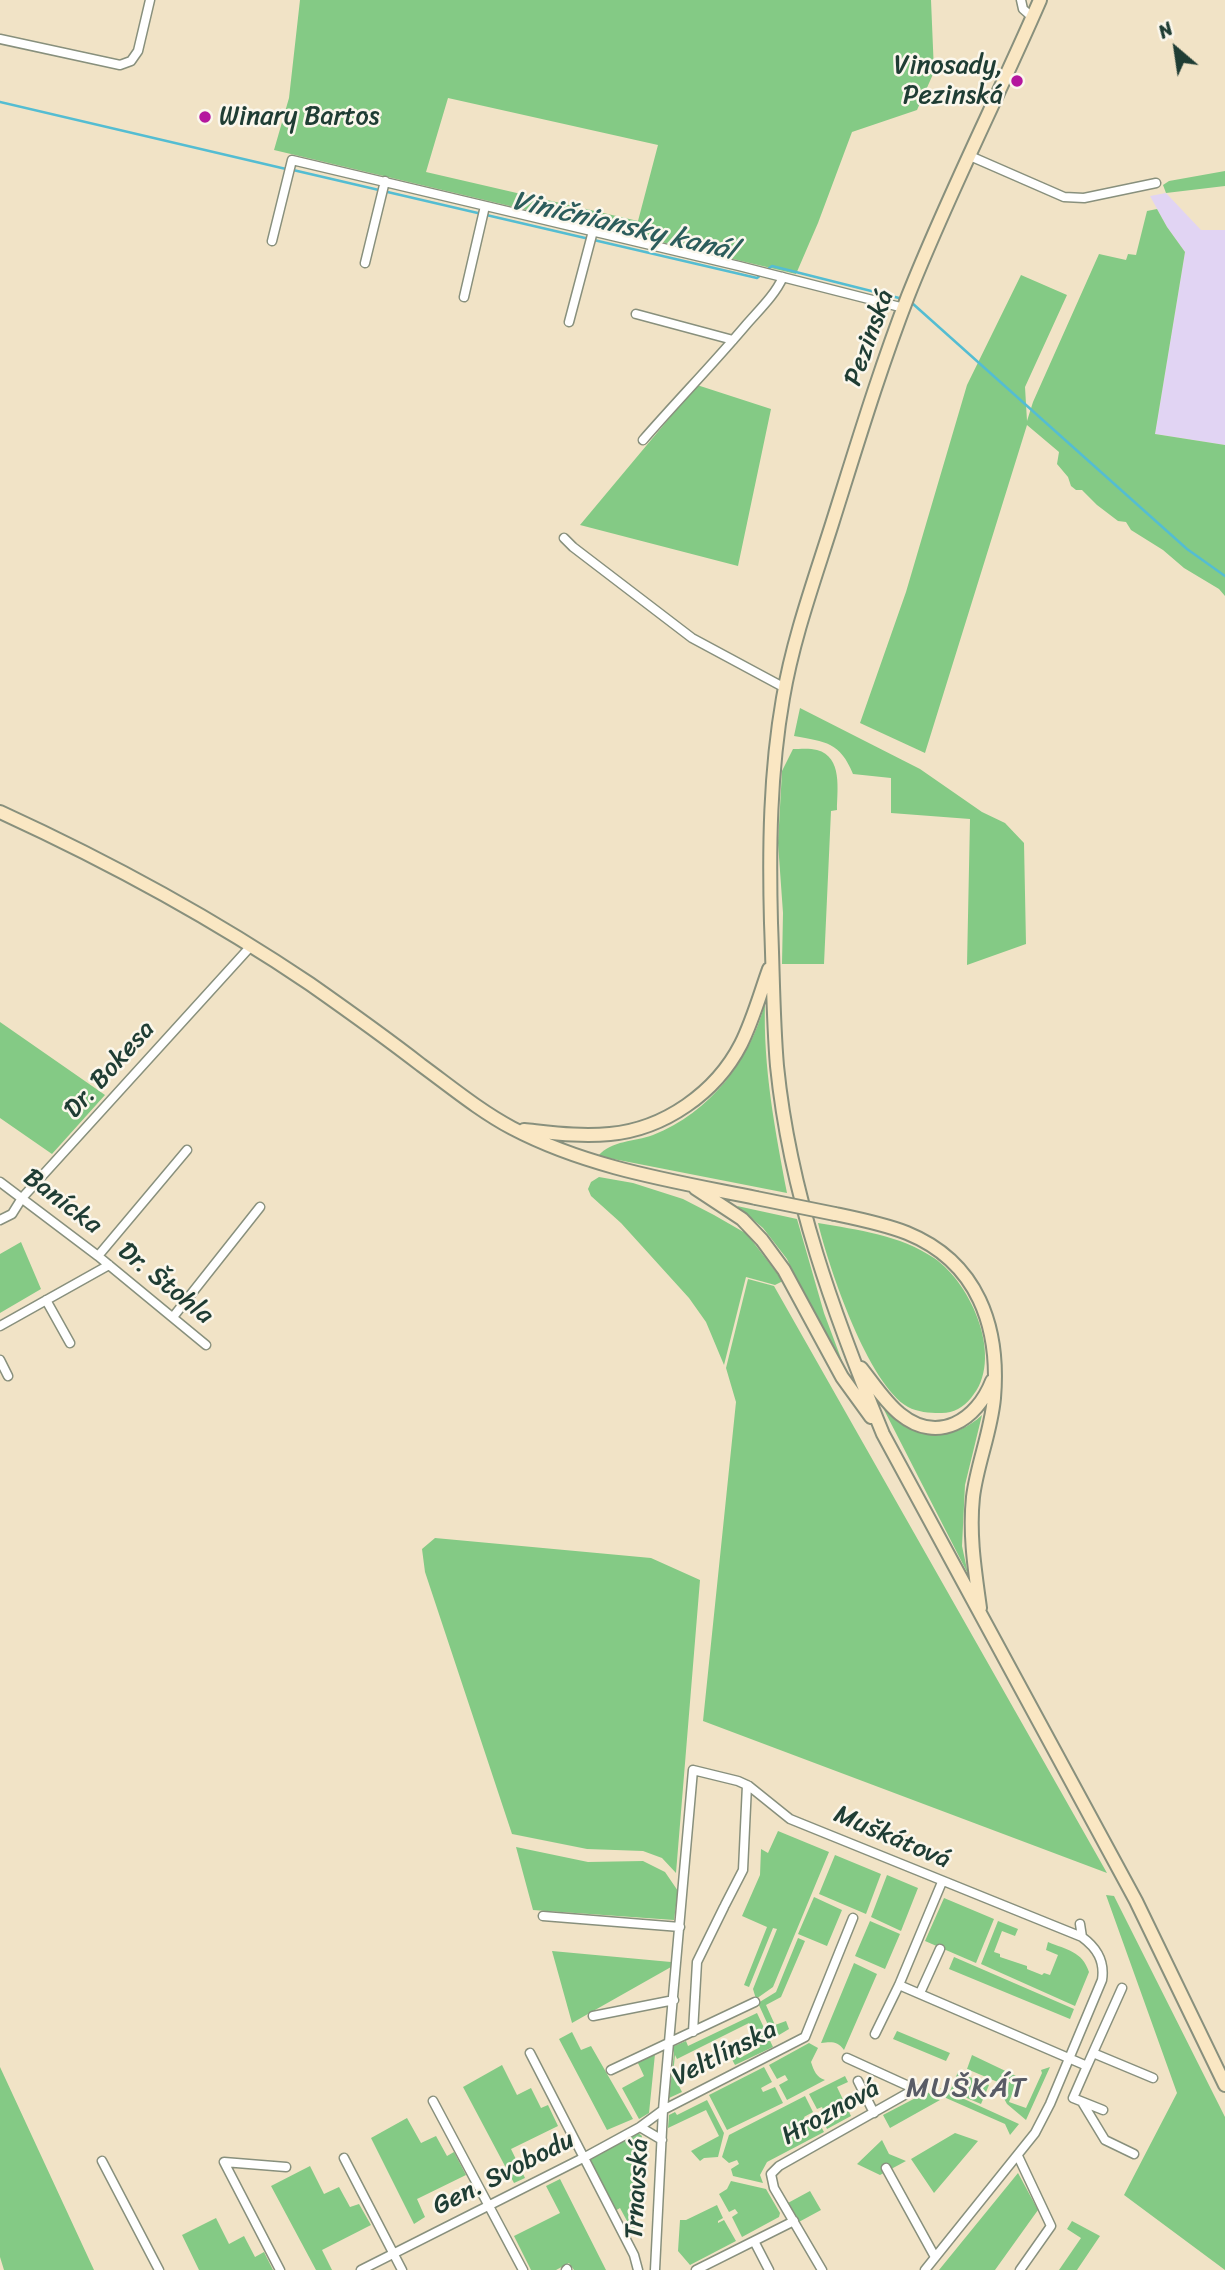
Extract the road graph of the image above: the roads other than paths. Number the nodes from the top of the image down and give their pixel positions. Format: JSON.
{"nodes":[{"id":1,"x":150,"y":0,"type":"edge"},
{"id":2,"x":1021,"y":0,"type":"edge"},
{"id":3,"x":1040,"y":0,"type":"edge"},
{"id":4,"x":1032,"y":16,"type":"junction"},
{"id":5,"x":0,"y":39,"type":"edge"},
{"id":6,"x":970,"y":156,"type":"junction"},
{"id":7,"x":386,"y":181,"type":"junction"},
{"id":8,"x":1156,"y":183,"type":"dead end"},
{"id":9,"x":485,"y":206,"type":"junction"},
{"id":10,"x":593,"y":231,"type":"junction"},
{"id":11,"x":272,"y":241,"type":"dead end"},
{"id":12,"x":365,"y":263,"type":"dead end"},
{"id":13,"x":783,"y":277,"type":"junction"},
{"id":14,"x":464,"y":297,"type":"dead end"},
{"id":15,"x":906,"y":302,"type":"junction"},
{"id":16,"x":636,"y":314,"type":"dead end"},
{"id":17,"x":569,"y":322,"type":"dead end"},
{"id":18,"x":733,"y":340,"type":"junction"},
{"id":19,"x":643,"y":440,"type":"dead end"},
{"id":20,"x":564,"y":538,"type":"dead end"},
{"id":21,"x":785,"y":688,"type":"junction"},
{"id":22,"x":0,"y":813,"type":"edge"},
{"id":23,"x":251,"y":946,"type":"junction"},
{"id":24,"x":772,"y":958,"type":"junction"},
{"id":25,"x":513,"y":1129,"type":"junction"},
{"id":26,"x":187,"y":1150,"type":"dead end"},
{"id":27,"x":0,"y":1182,"type":"edge"},
{"id":28,"x":689,"y":1184,"type":"junction"},
{"id":29,"x":22,"y":1198,"type":"junction"},
{"id":30,"x":260,"y":1207,"type":"dead end"},
{"id":31,"x":0,"y":1220,"type":"edge"},
{"id":32,"x":98,"y":1256,"type":"junction"},
{"id":33,"x":109,"y":1265,"type":"junction"},
{"id":34,"x":46,"y":1300,"type":"junction"},
{"id":35,"x":173,"y":1317,"type":"junction"},
{"id":36,"x":0,"y":1326,"type":"edge"},
{"id":37,"x":70,"y":1343,"type":"dead end"},
{"id":38,"x":206,"y":1345,"type":"dead end"},
{"id":39,"x":851,"y":1356,"type":"junction"},
{"id":40,"x":0,"y":1360,"type":"edge"},
{"id":41,"x":995,"y":1367,"type":"junction"},
{"id":42,"x":8,"y":1376,"type":"dead end"},
{"id":43,"x":883,"y":1434,"type":"junction"},
{"id":44,"x":981,"y":1615,"type":"junction"},
{"id":45,"x":693,"y":1770,"type":"joint"},
{"id":46,"x":747,"y":1785,"type":"junction"},
{"id":47,"x":942,"y":1882,"type":"junction"},
{"id":48,"x":543,"y":1916,"type":"dead end"},
{"id":49,"x":853,"y":1918,"type":"dead end"},
{"id":50,"x":1080,"y":1924,"type":"dead end"},
{"id":51,"x":680,"y":1927,"type":"junction"},
{"id":52,"x":1082,"y":1937,"type":"junction"},
{"id":53,"x":940,"y":1949,"type":"dead end"},
{"id":54,"x":899,"y":1985,"type":"junction"},
{"id":55,"x":1122,"y":1988,"type":"dead end"},
{"id":56,"x":920,"y":1993,"type":"junction"},
{"id":57,"x":674,"y":2000,"type":"junction"},
{"id":58,"x":755,"y":2002,"type":"dead end"},
{"id":59,"x":593,"y":2016,"type":"dead end"},
{"id":60,"x":693,"y":2032,"type":"junction"},
{"id":61,"x":875,"y":2034,"type":"dead end"},
{"id":62,"x":670,"y":2043,"type":"junction"},
{"id":63,"x":530,"y":2053,"type":"dead end"},
{"id":64,"x":1093,"y":2053,"type":"junction"},
{"id":65,"x":847,"y":2058,"type":"dead end"},
{"id":66,"x":1069,"y":2058,"type":"junction"},
{"id":67,"x":1087,"y":2066,"type":"junction"},
{"id":68,"x":611,"y":2070,"type":"dead end"},
{"id":69,"x":1153,"y":2078,"type":"dead end"},
{"id":70,"x":858,"y":2081,"type":"dead end"},
{"id":71,"x":1225,"y":2085,"type":"edge"},
{"id":72,"x":433,"y":2101,"type":"dead end"},
{"id":73,"x":1082,"y":2102,"type":"junction"},
{"id":74,"x":663,"y":2110,"type":"junction"},
{"id":75,"x":1102,"y":2110,"type":"dead end"},
{"id":76,"x":874,"y":2112,"type":"junction"},
{"id":77,"x":640,"y":2127,"type":"junction"},
{"id":78,"x":662,"y":2140,"type":"junction"},
{"id":79,"x":1134,"y":2154,"type":"dead end"},
{"id":80,"x":585,"y":2157,"type":"junction"},
{"id":81,"x":1018,"y":2157,"type":"junction"},
{"id":82,"x":344,"y":2158,"type":"dead end"},
{"id":83,"x":102,"y":2161,"type":"dead end"},
{"id":84,"x":286,"y":2167,"type":"dead end"},
{"id":85,"x":886,"y":2168,"type":"dead end"},
{"id":86,"x":490,"y":2205,"type":"junction"},
{"id":87,"x":794,"y":2221,"type":"junction"},
{"id":88,"x":754,"y":2241,"type":"junction"},
{"id":89,"x":394,"y":2253,"type":"junction"},
{"id":90,"x":935,"y":2257,"type":"junction"},
{"id":91,"x":159,"y":2270,"type":"edge"},
{"id":92,"x":280,"y":2270,"type":"edge"},
{"id":93,"x":361,"y":2270,"type":"edge"},
{"id":94,"x":402,"y":2270,"type":"edge"},
{"id":95,"x":523,"y":2270,"type":"edge"},
{"id":96,"x":638,"y":2270,"type":"edge"},
{"id":97,"x":655,"y":2270,"type":"edge"},
{"id":98,"x":696,"y":2270,"type":"edge"},
{"id":99,"x":769,"y":2270,"type":"edge"},
{"id":100,"x":822,"y":2270,"type":"edge"},
{"id":101,"x":925,"y":2270,"type":"edge"},
{"id":102,"x":1020,"y":2270,"type":"edge"}],
"edges":[{"from":1,"to":5,"type":"street"},
{"from":2,"to":4,"type":"street"},
{"from":3,"to":4,"type":"main road","name":"Pezinská"},
{"from":4,"to":6,"type":"main road","name":"Pezinská"},
{"from":6,"to":8,"type":"street"},
{"from":6,"to":15,"type":"main road","name":"Pezinská"},
{"from":7,"to":9,"type":"street"},
{"from":7,"to":11,"type":"street"},
{"from":7,"to":12,"type":"street"},
{"from":9,"to":10,"type":"street"},
{"from":9,"to":14,"type":"street"},
{"from":10,"to":13,"type":"street"},
{"from":10,"to":17,"type":"street"},
{"from":13,"to":15,"type":"street"},
{"from":13,"to":18,"type":"street"},
{"from":15,"to":21,"type":"main road","name":"Pezinská"},
{"from":16,"to":18,"type":"street"},
{"from":18,"to":19,"type":"street"},
{"from":20,"to":21,"type":"street"},
{"from":21,"to":24,"type":"main road","name":"Pezinská"},
{"from":22,"to":23,"type":"main road"},
{"from":23,"to":25,"type":"main road"},
{"from":23,"to":29,"type":"street","name":"Dr. Bokesa"},
{"from":24,"to":25,"type":"main road"},
{"from":24,"to":39,"type":"main road","name":"Pezinská"},
{"from":25,"to":28,"type":"main road"},
{"from":26,"to":32,"type":"street"},
{"from":27,"to":29,"type":"street","name":"Banícka"},
{"from":28,"to":41,"type":"main road","bridge":true},
{"from":28,"to":43,"type":"main road"},
{"from":29,"to":31,"type":"street","name":"Dr. Bokesa"},
{"from":29,"to":32,"type":"street","name":"Banícka"},
{"from":30,"to":35,"type":"street"},
{"from":32,"to":33,"type":"street","name":"Dr. Štohla"},
{"from":33,"to":34,"type":"street"},
{"from":33,"to":35,"type":"street","name":"Dr. Štohla"},
{"from":34,"to":36,"type":"street"},
{"from":34,"to":37,"type":"street"},
{"from":35,"to":38,"type":"street","name":"Dr. Štohla"},
{"from":39,"to":41,"type":"main road"},
{"from":39,"to":43,"type":"main road","name":"Pezinská"},
{"from":40,"to":42,"type":"street"},
{"from":41,"to":44,"type":"main road"},
{"from":43,"to":44,"type":"main road"},
{"from":44,"to":71,"type":"main road"},
{"from":45,"to":46,"type":"street","name":"Muškátová"},
{"from":45,"to":51,"type":"street","name":"Trnavská"},
{"from":46,"to":47,"type":"street","name":"Muškátová"},
{"from":46,"to":60,"type":"street"},
{"from":47,"to":52,"type":"street","name":"Muškátová"},
{"from":47,"to":54,"type":"street"},
{"from":48,"to":51,"type":"street"},
{"from":49,"to":74,"type":"street","name":"Veltlínska"},
{"from":50,"to":52,"type":"street"},
{"from":51,"to":57,"type":"street","name":"Trnavská"},
{"from":52,"to":66,"type":"street"},
{"from":53,"to":56,"type":"street"},
{"from":54,"to":56,"type":"street"},
{"from":54,"to":61,"type":"street"},
{"from":55,"to":64,"type":"street"},
{"from":56,"to":66,"type":"street"},
{"from":57,"to":59,"type":"street"},
{"from":57,"to":62,"type":"street","name":"Trnavská"},
{"from":58,"to":60,"type":"street"},
{"from":60,"to":62,"type":"street"},
{"from":62,"to":68,"type":"street"},
{"from":62,"to":74,"type":"street","name":"Trnavská"},
{"from":63,"to":80,"type":"street"},
{"from":64,"to":67,"type":"street"},
{"from":64,"to":69,"type":"street"},
{"from":65,"to":76,"type":"street","name":"Hroznová"},
{"from":66,"to":67,"type":"street"},
{"from":66,"to":81,"type":"street"},
{"from":67,"to":73,"type":"street"},
{"from":70,"to":76,"type":"street"},
{"from":72,"to":86,"type":"street"},
{"from":73,"to":75,"type":"street"},
{"from":73,"to":79,"type":"street"},
{"from":74,"to":77,"type":"street","name":"Gen. Svobodu"},
{"from":74,"to":78,"type":"street","name":"Trnavská"},
{"from":76,"to":87,"type":"street","name":"Hroznová"},
{"from":77,"to":78,"type":"street"},
{"from":77,"to":80,"type":"street","name":"Gen. Svobodu"},
{"from":78,"to":97,"type":"street","name":"Trnavská"},
{"from":80,"to":86,"type":"street","name":"Gen. Svobodu"},
{"from":80,"to":96,"type":"street"},
{"from":81,"to":90,"type":"street"},
{"from":81,"to":102,"type":"street"},
{"from":82,"to":89,"type":"street"},
{"from":83,"to":91,"type":"street"},
{"from":84,"to":92,"type":"street"},
{"from":85,"to":90,"type":"street"},
{"from":86,"to":89,"type":"street","name":"Gen. Svobodu"},
{"from":86,"to":95,"type":"street"},
{"from":87,"to":88,"type":"street"},
{"from":87,"to":100,"type":"street"},
{"from":88,"to":98,"type":"street"},
{"from":88,"to":99,"type":"street"},
{"from":89,"to":93,"type":"street","name":"Gen. Svobodu"},
{"from":89,"to":94,"type":"street"},
{"from":90,"to":101,"type":"street"}]}
